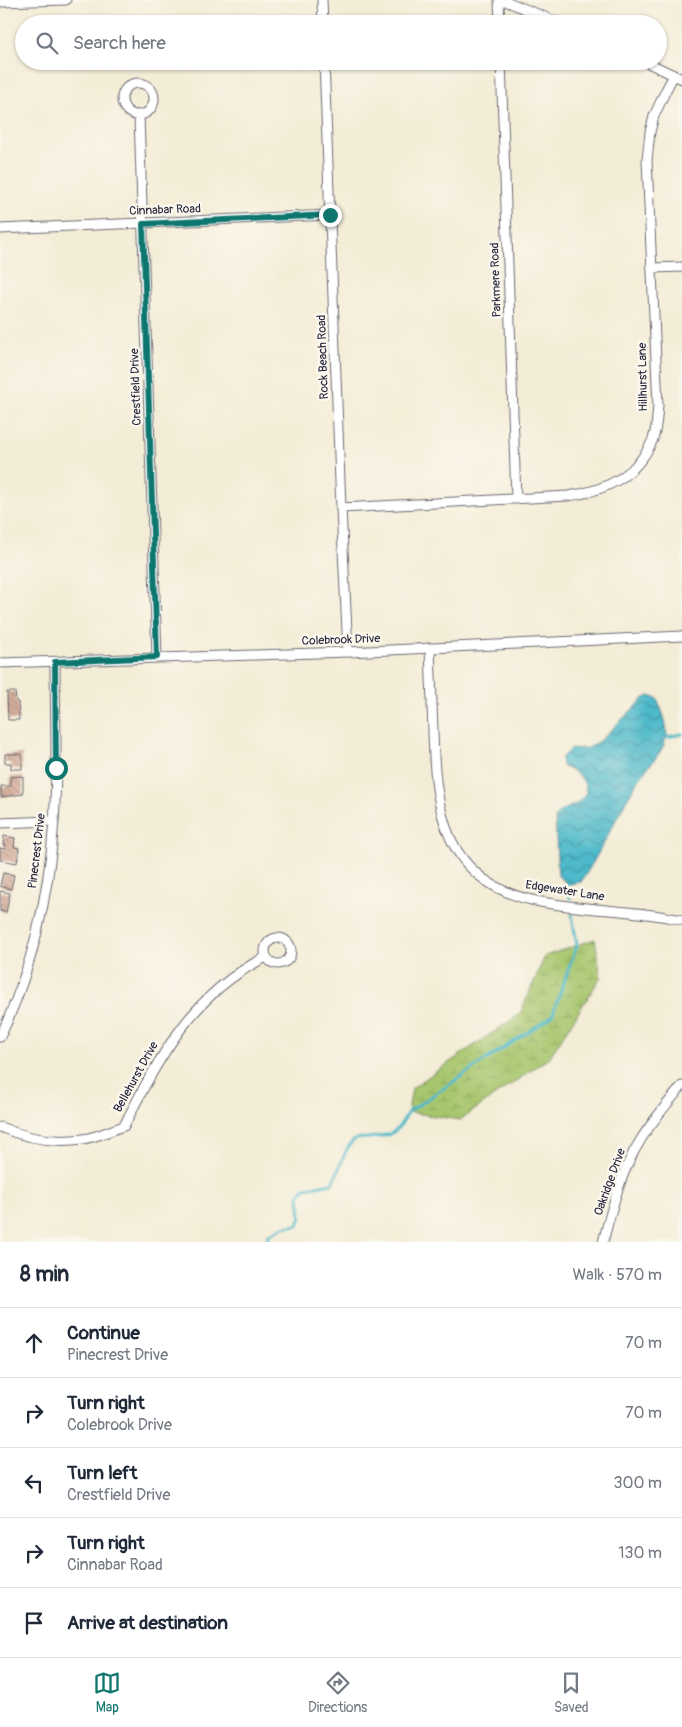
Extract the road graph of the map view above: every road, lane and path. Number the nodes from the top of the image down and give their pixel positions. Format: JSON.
{"nodes":[{"id":1,"x":66,"y":0,"type":"edge"},
{"id":2,"x":322,"y":0,"type":"edge"},
{"id":3,"x":499,"y":0,"type":"edge"},
{"id":4,"x":503,"y":0,"type":"edge"},
{"id":5,"x":0,"y":2,"type":"edge"},
{"id":6,"x":323,"y":15,"type":"edge"},
{"id":7,"x":500,"y":15,"type":"edge"},
{"id":8,"x":540,"y":15,"type":"edge"},
{"id":9,"x":324,"y":70,"type":"edge"},
{"id":10,"x":501,"y":70,"type":"edge"},
{"id":11,"x":663,"y":70,"type":"edge"},
{"id":12,"x":678,"y":77,"type":"edge"},
{"id":13,"x":138,"y":115,"type":"dead end"},
{"id":14,"x":330,"y":215,"type":"junction"},
{"id":15,"x":143,"y":224,"type":"junction"},
{"id":16,"x":0,"y":230,"type":"edge"},
{"id":17,"x":682,"y":267,"type":"edge"},
{"id":18,"x":652,"y":268,"type":"junction"},
{"id":19,"x":516,"y":498,"type":"junction"},
{"id":20,"x":341,"y":508,"type":"junction"},
{"id":21,"x":682,"y":636,"type":"edge"},
{"id":22,"x":430,"y":648,"type":"junction"},
{"id":23,"x":348,"y":652,"type":"junction"},
{"id":24,"x":157,"y":657,"type":"junction"},
{"id":25,"x":55,"y":662,"type":"junction"},
{"id":26,"x":0,"y":663,"type":"edge"},
{"id":27,"x":54,"y":821,"type":"junction"},
{"id":28,"x":0,"y":823,"type":"edge"},
{"id":29,"x":682,"y":920,"type":"edge"},
{"id":30,"x":266,"y":957,"type":"dead end"},
{"id":31,"x":0,"y":1038,"type":"edge"},
{"id":32,"x":682,"y":1086,"type":"edge"},
{"id":33,"x":0,"y":1127,"type":"edge"},
{"id":34,"x":603,"y":1242,"type":"edge"}],
"edges":[{"from":1,"to":5,"type":"street"},
{"from":2,"to":6,"type":"street"},
{"from":3,"to":7,"type":"street"},
{"from":4,"to":8,"type":"street"},
{"from":9,"to":14,"type":"street","name":"Rock Beach Road"},
{"from":10,"to":19,"type":"street","name":"Parkmere Road"},
{"from":11,"to":12,"type":"street"},
{"from":12,"to":18,"type":"street","name":"Hillhurst Lane"},
{"from":13,"to":15,"type":"street","name":"Crestfield Drive"},
{"from":14,"to":15,"type":"street","name":"Cinnabar Road"},
{"from":14,"to":20,"type":"street","name":"Rock Beach Road"},
{"from":15,"to":16,"type":"street","name":"Cinnabar Road"},
{"from":15,"to":24,"type":"street","name":"Crestfield Drive"},
{"from":17,"to":18,"type":"street"},
{"from":18,"to":19,"type":"street","name":"Hillhurst Lane"},
{"from":19,"to":20,"type":"street","name":"Hillhurst Lane"},
{"from":20,"to":23,"type":"street","name":"Rock Beach Road"},
{"from":21,"to":22,"type":"street","name":"Colebrook Drive"},
{"from":22,"to":23,"type":"street","name":"Colebrook Drive"},
{"from":22,"to":29,"type":"street","name":"Edgewater Lane"},
{"from":23,"to":24,"type":"street","name":"Colebrook Drive"},
{"from":24,"to":25,"type":"street","name":"Colebrook Drive"},
{"from":25,"to":26,"type":"street","name":"Colebrook Drive"},
{"from":25,"to":27,"type":"street","name":"Pinecrest Drive"},
{"from":27,"to":28,"type":"street"},
{"from":27,"to":31,"type":"street","name":"Pinecrest Drive"},
{"from":30,"to":33,"type":"street","name":"Bellehurst Drive"},
{"from":32,"to":34,"type":"street","name":"Oakridge Drive"}]}
